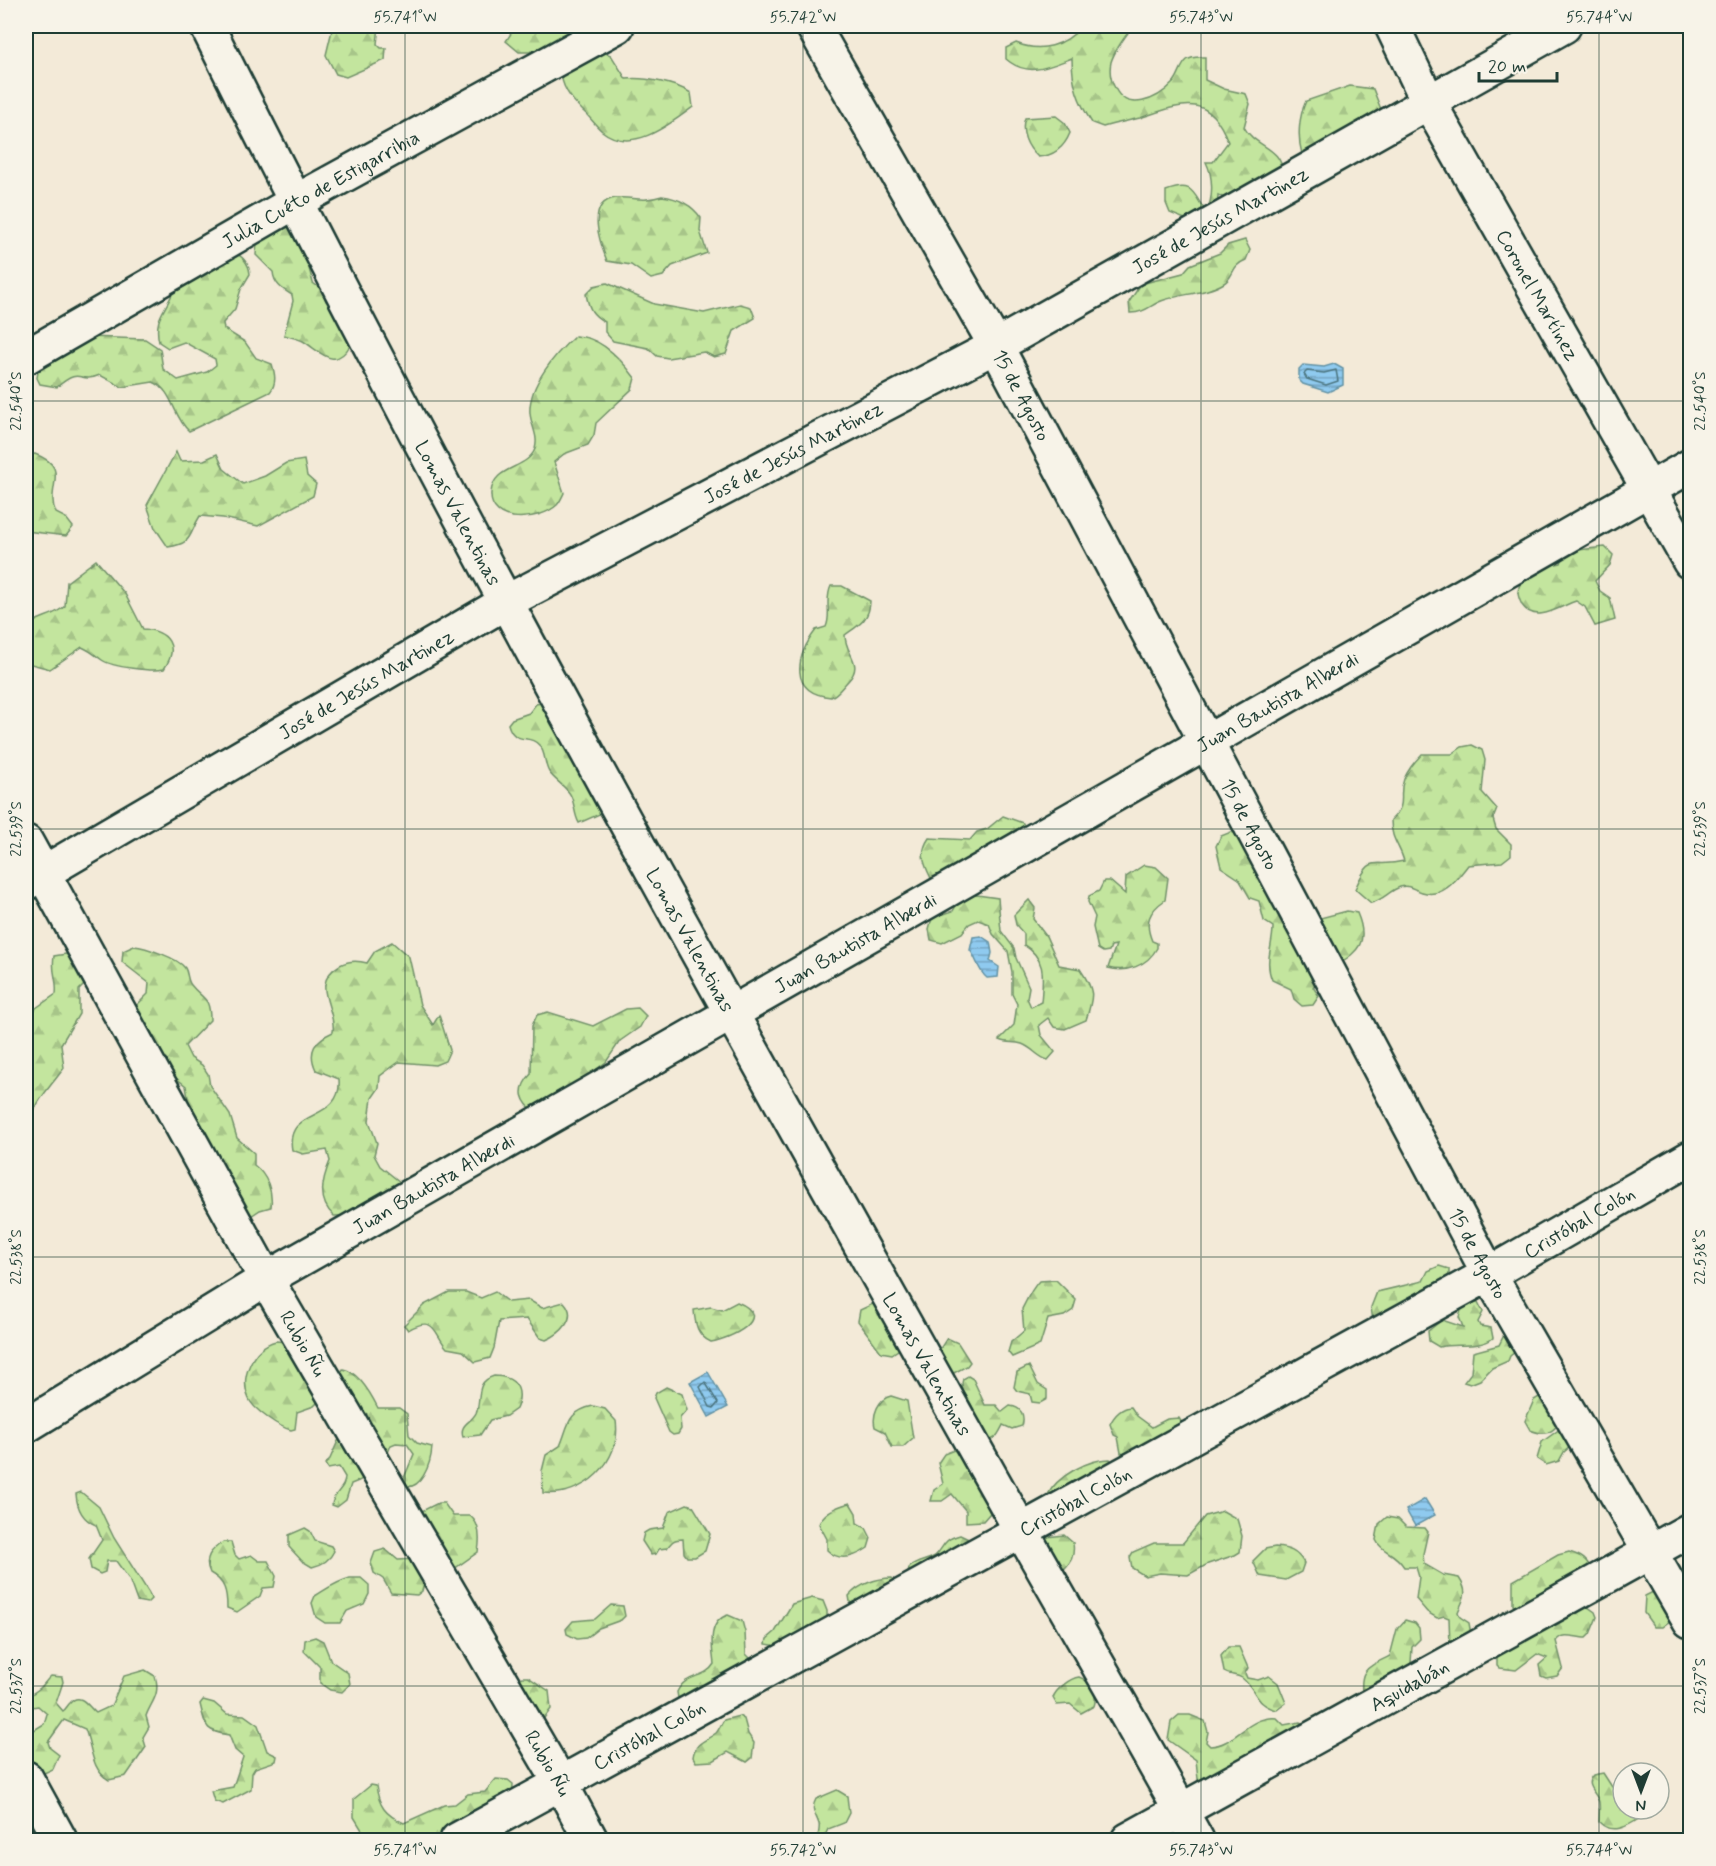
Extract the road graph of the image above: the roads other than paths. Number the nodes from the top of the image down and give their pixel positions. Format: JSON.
{"nodes":[{"id":1,"x":207,"y":26,"type":"edge"},
{"id":2,"x":617,"y":26,"type":"edge"},
{"id":3,"x":813,"y":26,"type":"edge"},
{"id":4,"x":1392,"y":26,"type":"edge"},
{"id":5,"x":1564,"y":26,"type":"edge"},
{"id":6,"x":1428,"y":101,"type":"junction"},
{"id":7,"x":295,"y":202,"type":"junction"},
{"id":8,"x":996,"y":346,"type":"junction"},
{"id":9,"x":26,"y":357,"type":"edge"},
{"id":10,"x":1690,"y":466,"type":"edge"},
{"id":11,"x":1648,"y":489,"type":"junction"},
{"id":12,"x":1690,"y":562,"type":"edge"},
{"id":13,"x":506,"y":602,"type":"junction"},
{"id":14,"x":1207,"y":744,"type":"junction"},
{"id":15,"x":26,"y":842,"type":"edge"},
{"id":16,"x":34,"y":878,"type":"edge"},
{"id":17,"x":730,"y":1013,"type":"junction"},
{"id":18,"x":1690,"y":1158,"type":"edge"},
{"id":19,"x":1489,"y":1274,"type":"junction"},
{"id":20,"x":266,"y":1279,"type":"junction"},
{"id":21,"x":26,"y":1426,"type":"edge"},
{"id":22,"x":1690,"y":1530,"type":"edge"},
{"id":23,"x":1021,"y":1531,"type":"junction"},
{"id":24,"x":1652,"y":1553,"type":"junction"},
{"id":25,"x":1690,"y":1621,"type":"edge"},
{"id":26,"x":26,"y":1778,"type":"edge"},
{"id":27,"x":561,"y":1784,"type":"junction"},
{"id":28,"x":1181,"y":1811,"type":"junction"},
{"id":29,"x":60,"y":1840,"type":"edge"},
{"id":30,"x":457,"y":1840,"type":"edge"},
{"id":31,"x":591,"y":1840,"type":"edge"},
{"id":32,"x":1128,"y":1840,"type":"edge"},
{"id":33,"x":1197,"y":1840,"type":"edge"}],
"edges":[{"from":1,"to":7,"type":"street","name":"Lomas Valentinas"},
{"from":2,"to":7,"type":"street","name":"Julia Cuéto de Estigarribia"},
{"from":3,"to":8,"type":"street","name":"15 de Agosto"},
{"from":4,"to":6,"type":"street","name":"Coronel Martínez"},
{"from":5,"to":6,"type":"street","name":"José de Jesús Martinez"},
{"from":6,"to":8,"type":"street","name":"José de Jesús Martinez"},
{"from":6,"to":11,"type":"street","name":"Coronel Martínez"},
{"from":7,"to":9,"type":"street","name":"Julia Cuéto de Estigarribia"},
{"from":7,"to":13,"type":"street","name":"Lomas Valentinas"},
{"from":8,"to":13,"type":"street","name":"José de Jesús Martinez"},
{"from":8,"to":14,"type":"street","name":"15 de Agosto"},
{"from":10,"to":11,"type":"street","name":"Juan Bautista Alberdi"},
{"from":11,"to":12,"type":"street","name":"Coronel Martínez"},
{"from":11,"to":14,"type":"street","name":"Juan Bautista Alberdi"},
{"from":13,"to":16,"type":"street","name":"José de Jesús Martinez"},
{"from":13,"to":17,"type":"street","name":"Lomas Valentinas"},
{"from":14,"to":17,"type":"street","name":"Juan Bautista Alberdi"},
{"from":14,"to":19,"type":"street","name":"15 de Agosto"},
{"from":15,"to":16,"type":"street","name":"Rubio Ñu"},
{"from":16,"to":20,"type":"street","name":"Rubio Ñu"},
{"from":17,"to":20,"type":"street","name":"Juan Bautista Alberdi"},
{"from":17,"to":23,"type":"street","name":"Lomas Valentinas"},
{"from":18,"to":19,"type":"street","name":"Cristóbal Colón"},
{"from":19,"to":23,"type":"street","name":"Cristóbal Colón"},
{"from":19,"to":24,"type":"street","name":"15 de Agosto"},
{"from":20,"to":21,"type":"street","name":"Juan Bautista Alberdi"},
{"from":20,"to":27,"type":"street","name":"Rubio Ñu"},
{"from":22,"to":24,"type":"street","name":"Aquidabán"},
{"from":23,"to":27,"type":"street","name":"Cristóbal Colón"},
{"from":23,"to":28,"type":"street","name":"Lomas Valentinas"},
{"from":24,"to":25,"type":"street","name":"15 de Agosto"},
{"from":24,"to":28,"type":"street","name":"Aquidabán"},
{"from":26,"to":29,"type":"street"},
{"from":27,"to":30,"type":"street","name":"Cristóbal Colón"},
{"from":27,"to":31,"type":"street","name":"Rubio Ñu"},
{"from":28,"to":32,"type":"street","name":"Aquidabán"},
{"from":28,"to":33,"type":"street","name":"Lomas Valentinas"}]}
